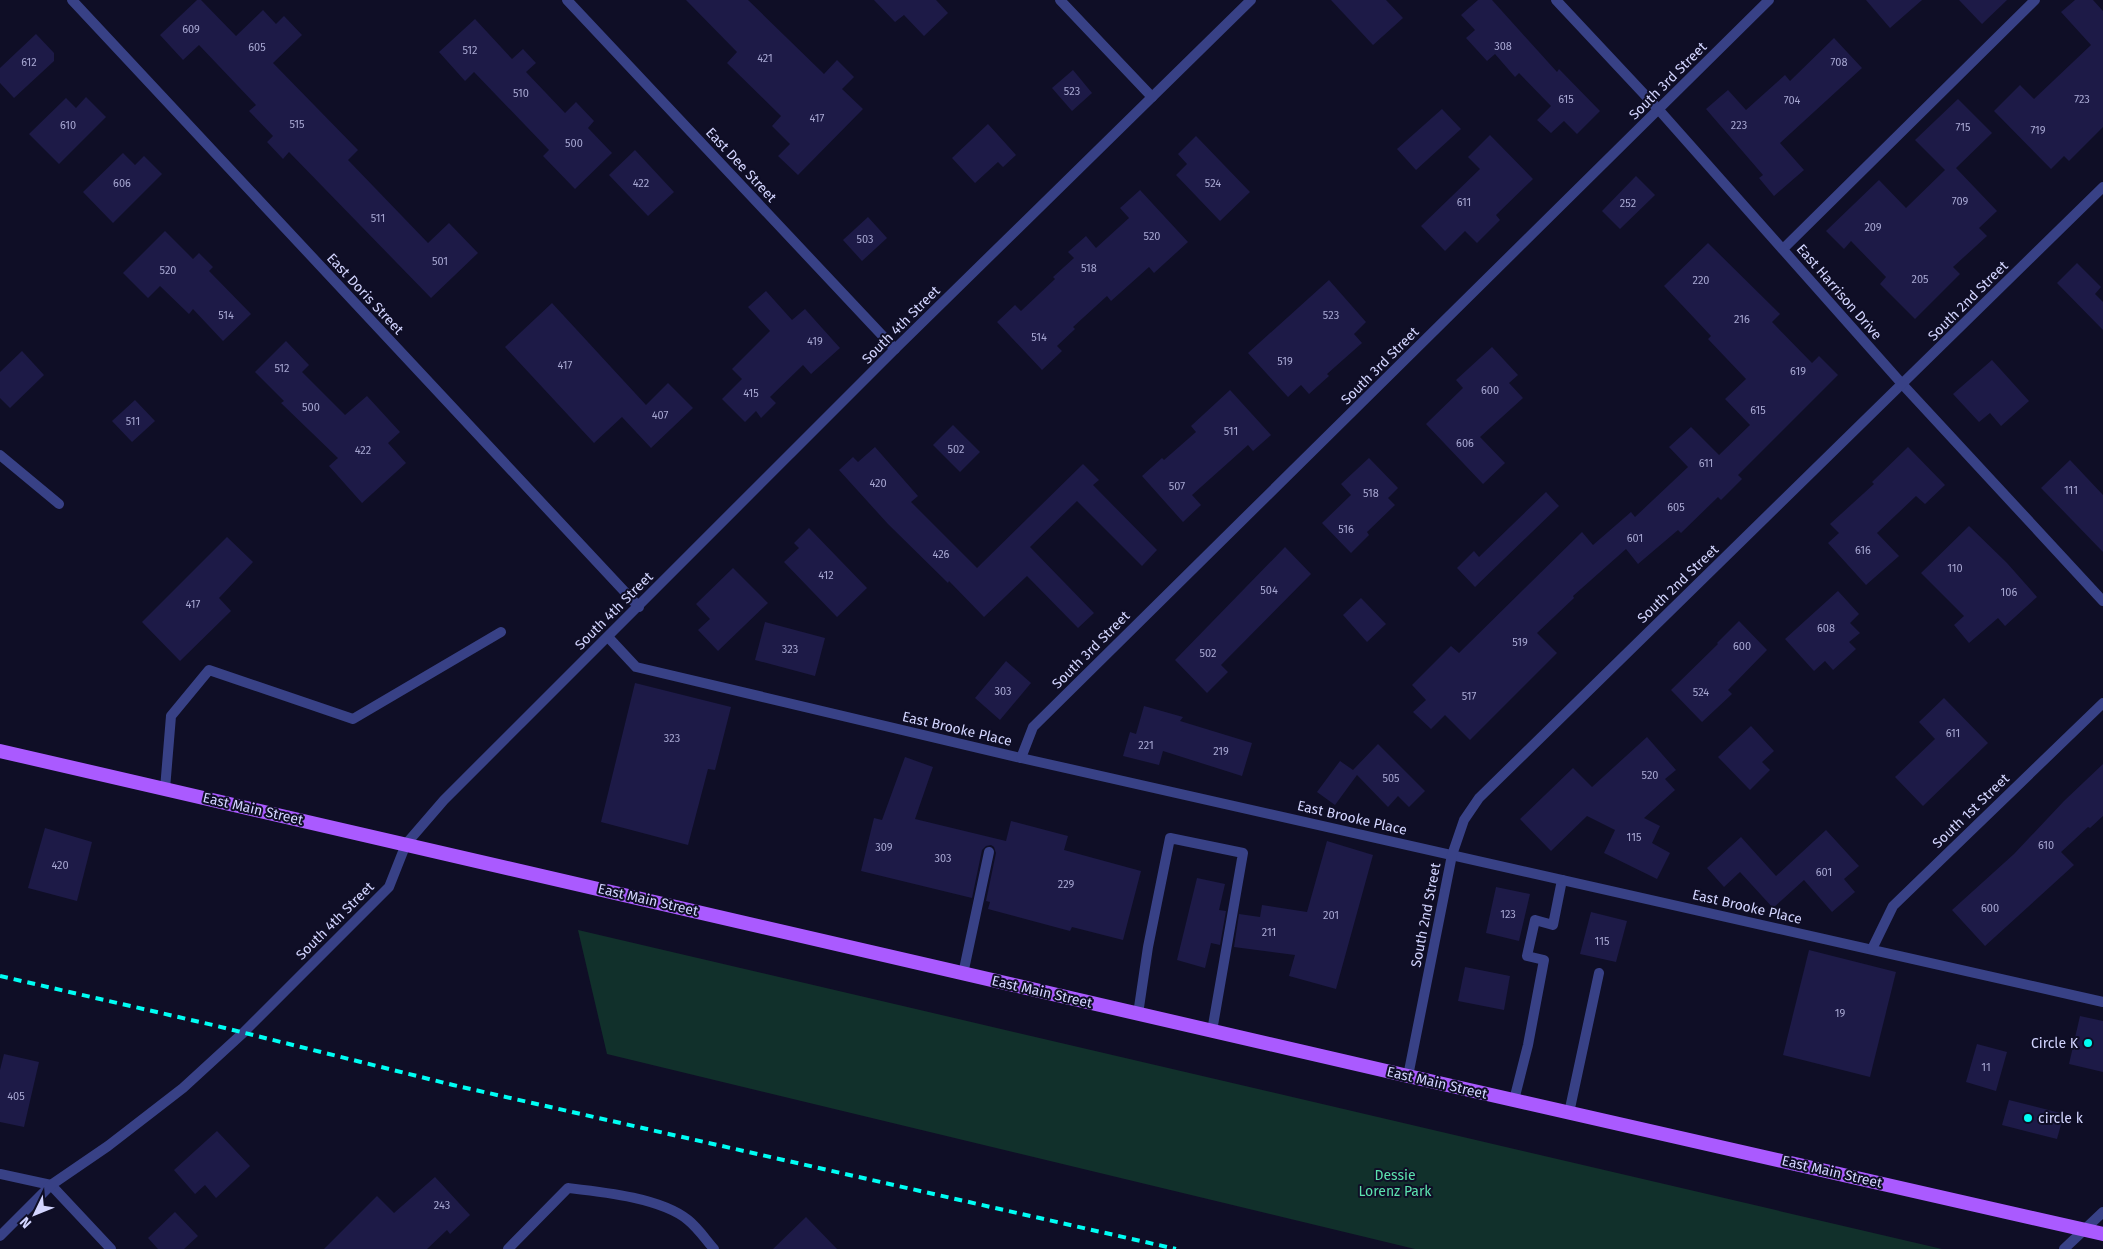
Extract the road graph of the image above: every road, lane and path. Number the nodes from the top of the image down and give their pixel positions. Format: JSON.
{"nodes":[{"id":1,"x":72,"y":0,"type":"edge"},
{"id":2,"x":567,"y":0,"type":"edge"},
{"id":3,"x":1060,"y":0,"type":"edge"},
{"id":4,"x":1251,"y":0,"type":"edge"},
{"id":5,"x":1556,"y":0,"type":"edge"},
{"id":6,"x":1769,"y":0,"type":"edge"},
{"id":7,"x":2035,"y":0,"type":"edge"},
{"id":8,"x":1152,"y":97,"type":"junction"},
{"id":9,"x":1658,"y":110,"type":"junction"},
{"id":10,"x":2103,"y":187,"type":"edge"},
{"id":11,"x":1783,"y":249,"type":"junction"},
{"id":12,"x":895,"y":349,"type":"junction"},
{"id":13,"x":1903,"y":385,"type":"junction"},
{"id":14,"x":0,"y":455,"type":"edge"},
{"id":15,"x":59,"y":504,"type":"dead end"},
{"id":16,"x":2103,"y":601,"type":"edge"},
{"id":17,"x":639,"y":607,"type":"junction"},
{"id":18,"x":501,"y":632,"type":"dead end"},
{"id":19,"x":608,"y":636,"type":"junction"},
{"id":20,"x":2103,"y":702,"type":"edge"},
{"id":21,"x":0,"y":751,"type":"edge"},
{"id":22,"x":1022,"y":758,"type":"junction"},
{"id":23,"x":165,"y":789,"type":"junction"},
{"id":24,"x":406,"y":844,"type":"junction"},
{"id":25,"x":989,"y":852,"type":"dead end"},
{"id":26,"x":1452,"y":855,"type":"junction"},
{"id":27,"x":1562,"y":880,"type":"junction"},
{"id":28,"x":1872,"y":949,"type":"junction"},
{"id":29,"x":1599,"y":973,"type":"dead end"},
{"id":30,"x":963,"y":974,"type":"junction"},
{"id":31,"x":2103,"y":1002,"type":"edge"},
{"id":32,"x":1138,"y":1014,"type":"junction"},
{"id":33,"x":1212,"y":1031,"type":"junction"},
{"id":34,"x":1408,"y":1076,"type":"junction"},
{"id":35,"x":1514,"y":1100,"type":"junction"},
{"id":36,"x":1569,"y":1113,"type":"junction"},
{"id":37,"x":0,"y":1174,"type":"edge"},
{"id":38,"x":51,"y":1185,"type":"junction"},
{"id":39,"x":2103,"y":1212,"type":"edge"},
{"id":40,"x":2085,"y":1230,"type":"junction"},
{"id":41,"x":2103,"y":1234,"type":"edge"},
{"id":42,"x":0,"y":1236,"type":"edge"},
{"id":43,"x":111,"y":1249,"type":"edge"},
{"id":44,"x":508,"y":1249,"type":"edge"},
{"id":45,"x":714,"y":1249,"type":"edge"},
{"id":46,"x":2064,"y":1249,"type":"edge"}],
"edges":[{"from":1,"to":17,"type":"street","name":"East Doris Street"},
{"from":2,"to":12,"type":"street","name":"East Dee Street"},
{"from":3,"to":8,"type":"street"},
{"from":4,"to":8,"type":"street","name":"South 4th Street"},
{"from":5,"to":9,"type":"street","name":"East Harrison Drive"},
{"from":6,"to":9,"type":"street","name":"South 3rd Street"},
{"from":7,"to":11,"type":"street"},
{"from":8,"to":12,"type":"street","name":"South 4th Street"},
{"from":9,"to":11,"type":"street","name":"East Harrison Drive"},
{"from":9,"to":22,"type":"street","name":"South 3rd Street"},
{"from":10,"to":13,"type":"street","name":"South 2nd Street"},
{"from":11,"to":13,"type":"street","name":"East Harrison Drive"},
{"from":12,"to":17,"type":"street","name":"South 4th Street"},
{"from":13,"to":16,"type":"street","name":"East Harrison Drive"},
{"from":13,"to":26,"type":"street","name":"South 2nd Street"},
{"from":14,"to":15,"type":"street"},
{"from":17,"to":19,"type":"street","name":"South 4th Street"},
{"from":18,"to":23,"type":"street"},
{"from":19,"to":22,"type":"street","name":"East Brooke Place"},
{"from":19,"to":24,"type":"street","name":"South 4th Street"},
{"from":20,"to":28,"type":"street","name":"South 1st Street"},
{"from":21,"to":23,"type":"main road","name":"East Main Street"},
{"from":22,"to":26,"type":"street","name":"East Brooke Place"},
{"from":23,"to":24,"type":"main road","name":"East Main Street"},
{"from":24,"to":30,"type":"main road","name":"East Main Street"},
{"from":24,"to":38,"type":"street","name":"South 4th Street"},
{"from":25,"to":30,"type":"street"},
{"from":26,"to":27,"type":"street","name":"East Brooke Place"},
{"from":26,"to":34,"type":"street","name":"South 2nd Street"},
{"from":27,"to":28,"type":"street","name":"East Brooke Place"},
{"from":27,"to":35,"type":"street"},
{"from":28,"to":31,"type":"street","name":"East Brooke Place"},
{"from":29,"to":36,"type":"street"},
{"from":30,"to":32,"type":"main road","name":"East Main Street"},
{"from":32,"to":33,"type":"main road","name":"East Main Street"},
{"from":32,"to":33,"type":"street"},
{"from":33,"to":34,"type":"main road","name":"East Main Street"},
{"from":34,"to":35,"type":"main road","name":"East Main Street"},
{"from":35,"to":36,"type":"main road","name":"East Main Street"},
{"from":36,"to":40,"type":"main road","name":"East Main Street"},
{"from":37,"to":38,"type":"street"},
{"from":38,"to":42,"type":"street","name":"South 4th Street"},
{"from":38,"to":43,"type":"street"},
{"from":39,"to":40,"type":"street"},
{"from":40,"to":41,"type":"main road","name":"East Main Street"},
{"from":40,"to":46,"type":"street"},
{"from":44,"to":45,"type":"street"}]}
